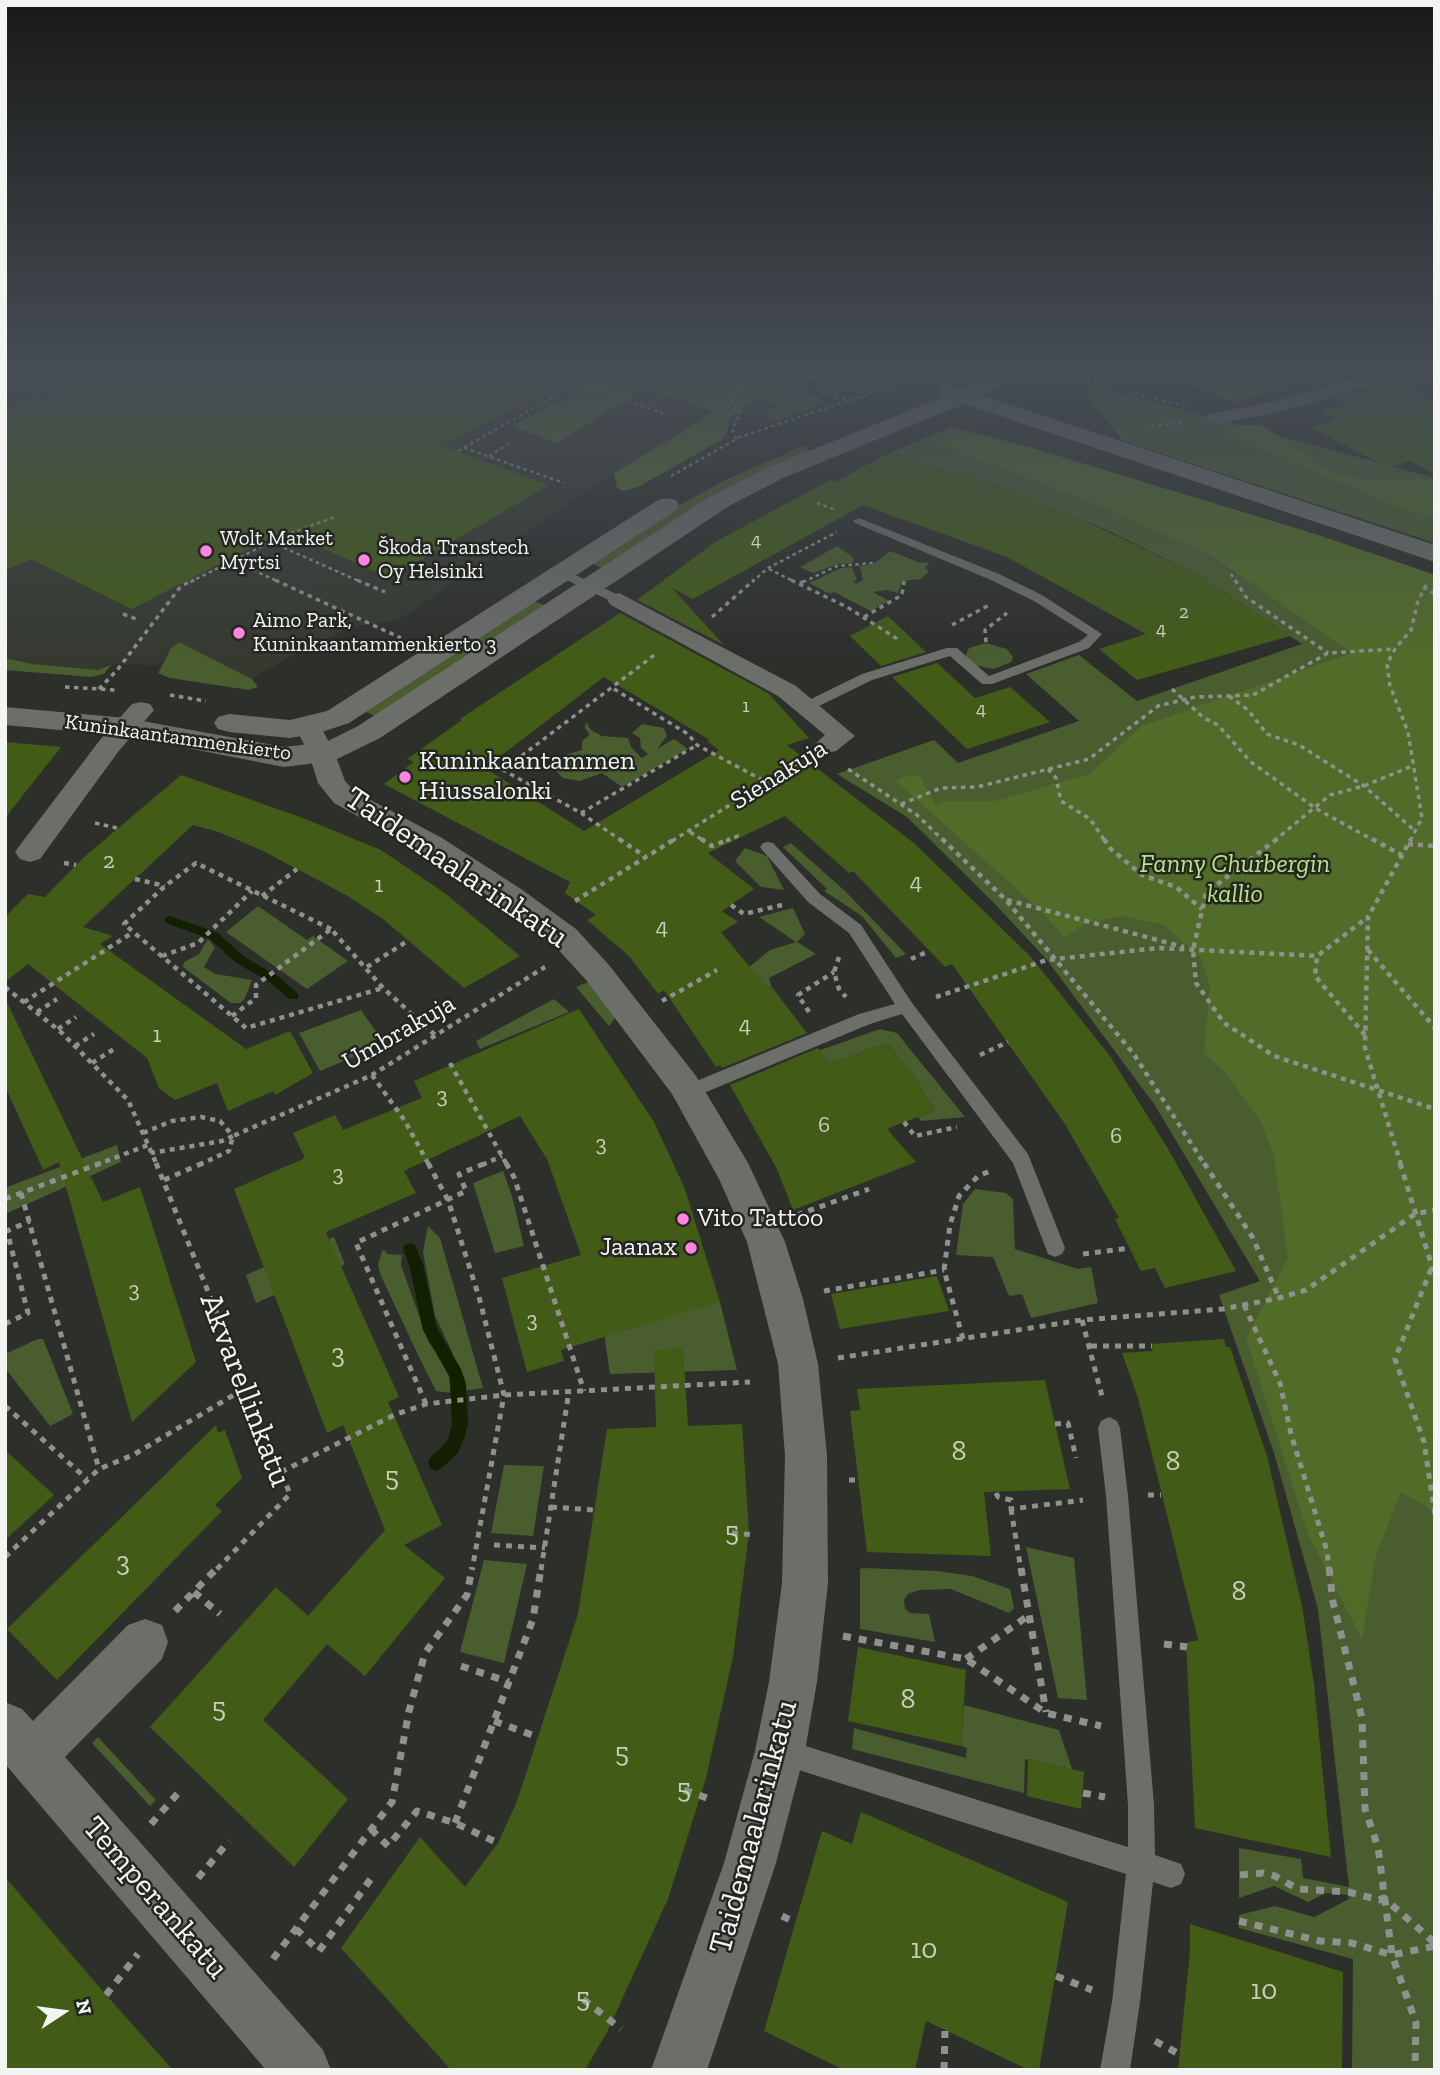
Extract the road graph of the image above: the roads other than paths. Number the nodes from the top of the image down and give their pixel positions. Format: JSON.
{"nodes":[{"id":1,"x":730,"y":471,"type":"edge"},
{"id":2,"x":778,"y":471,"type":"edge"},
{"id":3,"x":1191,"y":471,"type":"edge"},
{"id":4,"x":859,"y":520,"type":"road end"},
{"id":5,"x":1435,"y":554,"type":"edge"},
{"id":6,"x":560,"y":572,"type":"junction"},
{"id":7,"x":590,"y":587,"type":"junction"},
{"id":8,"x":619,"y":600,"type":"joint"},
{"id":9,"x":5,"y":699,"type":"edge"},
{"id":10,"x":808,"y":706,"type":"junction"},
{"id":11,"x":5,"y":716,"type":"edge"},
{"id":12,"x":134,"y":719,"type":"junction"},
{"id":13,"x":315,"y":741,"type":"junction"},
{"id":14,"x":826,"y":746,"type":"road end"},
{"id":15,"x":768,"y":847,"type":"dead end"},
{"id":16,"x":30,"y":852,"type":"dead end"},
{"id":17,"x":906,"y":1007,"type":"junction"},
{"id":18,"x":688,"y":1092,"type":"junction"},
{"id":19,"x":1055,"y":1248,"type":"road end"},
{"id":20,"x":1109,"y":1428,"type":"road end"},
{"id":21,"x":145,"y":1642,"type":"road end"},
{"id":22,"x":18,"y":1742,"type":"edge"},
{"id":23,"x":780,"y":1751,"type":"junction"},
{"id":24,"x":1141,"y":1864,"type":"junction"},
{"id":25,"x":1171,"y":1874,"type":"dead end"},
{"id":26,"x":303,"y":2070,"type":"edge"},
{"id":27,"x":679,"y":2070,"type":"edge"},
{"id":28,"x":1115,"y":2070,"type":"edge"}],
"edges":[{"from":1,"to":6,"type":"street","name":"Kuninkaantammenkierto"},
{"from":2,"to":7,"type":"street","name":"Kuninkaantammenkierto"},
{"from":3,"to":5,"type":"street"},
{"from":4,"to":10,"type":"lane"},
{"from":6,"to":7,"type":"lane","name":"Sienakuja"},
{"from":6,"to":13,"type":"street","name":"Kuninkaantammenkierto"},
{"from":7,"to":8,"type":"lane","name":"Sienakuja"},
{"from":7,"to":13,"type":"street","name":"Kuninkaantammenkierto"},
{"from":8,"to":10,"type":"street","name":"Sienakuja"},
{"from":9,"to":12,"type":"street","name":"Kuninkaantammenkierto"},
{"from":10,"to":14,"type":"street","name":"Sienakuja"},
{"from":11,"to":12,"type":"street","name":"Kuninkaantammenkierto"},
{"from":12,"to":13,"type":"street","name":"Kuninkaantammenkierto"},
{"from":12,"to":16,"type":"street"},
{"from":13,"to":18,"type":"street","name":"Taidemaalarinkatu"},
{"from":15,"to":17,"type":"lane"},
{"from":17,"to":18,"type":"lane"},
{"from":17,"to":19,"type":"lane"},
{"from":18,"to":23,"type":"street","name":"Taidemaalarinkatu"},
{"from":20,"to":24,"type":"lane"},
{"from":21,"to":22,"type":"street"},
{"from":22,"to":26,"type":"street","name":"Temperankatu"},
{"from":23,"to":24,"type":"lane"},
{"from":23,"to":27,"type":"street","name":"Taidemaalarinkatu"},
{"from":24,"to":25,"type":"lane"},
{"from":24,"to":28,"type":"lane"}]}
